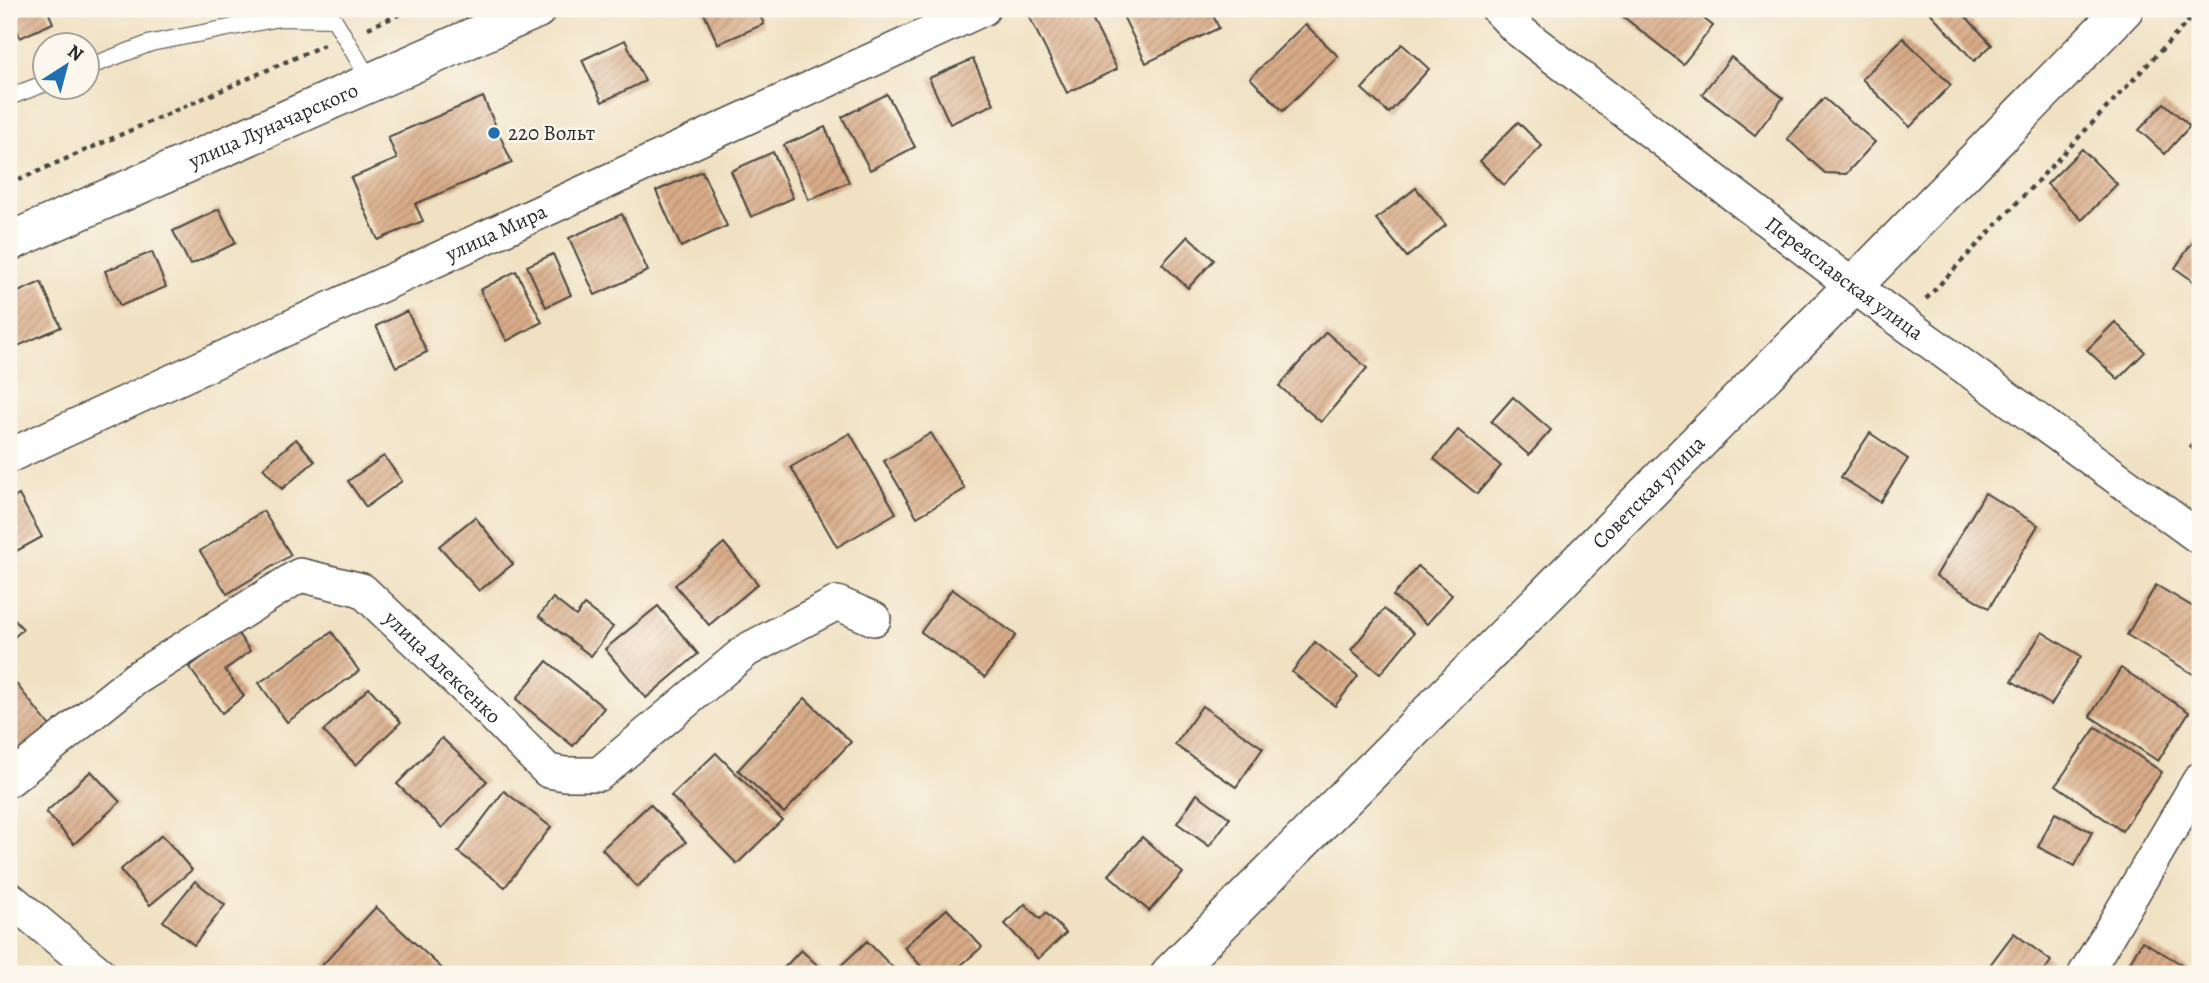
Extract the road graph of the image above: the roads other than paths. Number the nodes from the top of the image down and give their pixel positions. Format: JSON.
{"nodes":[{"id":1,"x":537,"y":9,"type":"edge"},
{"id":2,"x":984,"y":9,"type":"edge"},
{"id":3,"x":1498,"y":9,"type":"edge"},
{"id":4,"x":2124,"y":9,"type":"edge"},
{"id":5,"x":102,"y":62,"type":"edge"},
{"id":6,"x":371,"y":82,"type":"junction"},
{"id":7,"x":32,"y":88,"type":"edge"},
{"id":8,"x":9,"y":97,"type":"edge"},
{"id":9,"x":9,"y":242,"type":"edge"},
{"id":10,"x":1853,"y":286,"type":"junction"},
{"id":11,"x":9,"y":456,"type":"edge"},
{"id":12,"x":2200,"y":538,"type":"edge"},
{"id":13,"x":874,"y":619,"type":"dead end"},
{"id":14,"x":2200,"y":779,"type":"edge"},
{"id":15,"x":9,"y":780,"type":"edge"},
{"id":16,"x":9,"y":898,"type":"edge"},
{"id":17,"x":100,"y":974,"type":"edge"},
{"id":18,"x":1170,"y":974,"type":"edge"},
{"id":19,"x":2085,"y":974,"type":"edge"}],
"edges":[{"from":1,"to":6,"type":"main road","name":"улица Луначарского"},
{"from":2,"to":11,"type":"street","name":"улица Мира"},
{"from":3,"to":10,"type":"street","name":"Переяславская улица"},
{"from":4,"to":10,"type":"main road","name":"Советская улица"},
{"from":5,"to":6,"type":"lane"},
{"from":6,"to":9,"type":"main road","name":"улица Луначарского"},
{"from":7,"to":8,"type":"lane"},
{"from":10,"to":12,"type":"street","name":"Переяславская улица"},
{"from":10,"to":18,"type":"main road","name":"Советская улица"},
{"from":13,"to":15,"type":"street","name":"улица Алексенко"},
{"from":14,"to":19,"type":"street"},
{"from":16,"to":17,"type":"street"}]}
